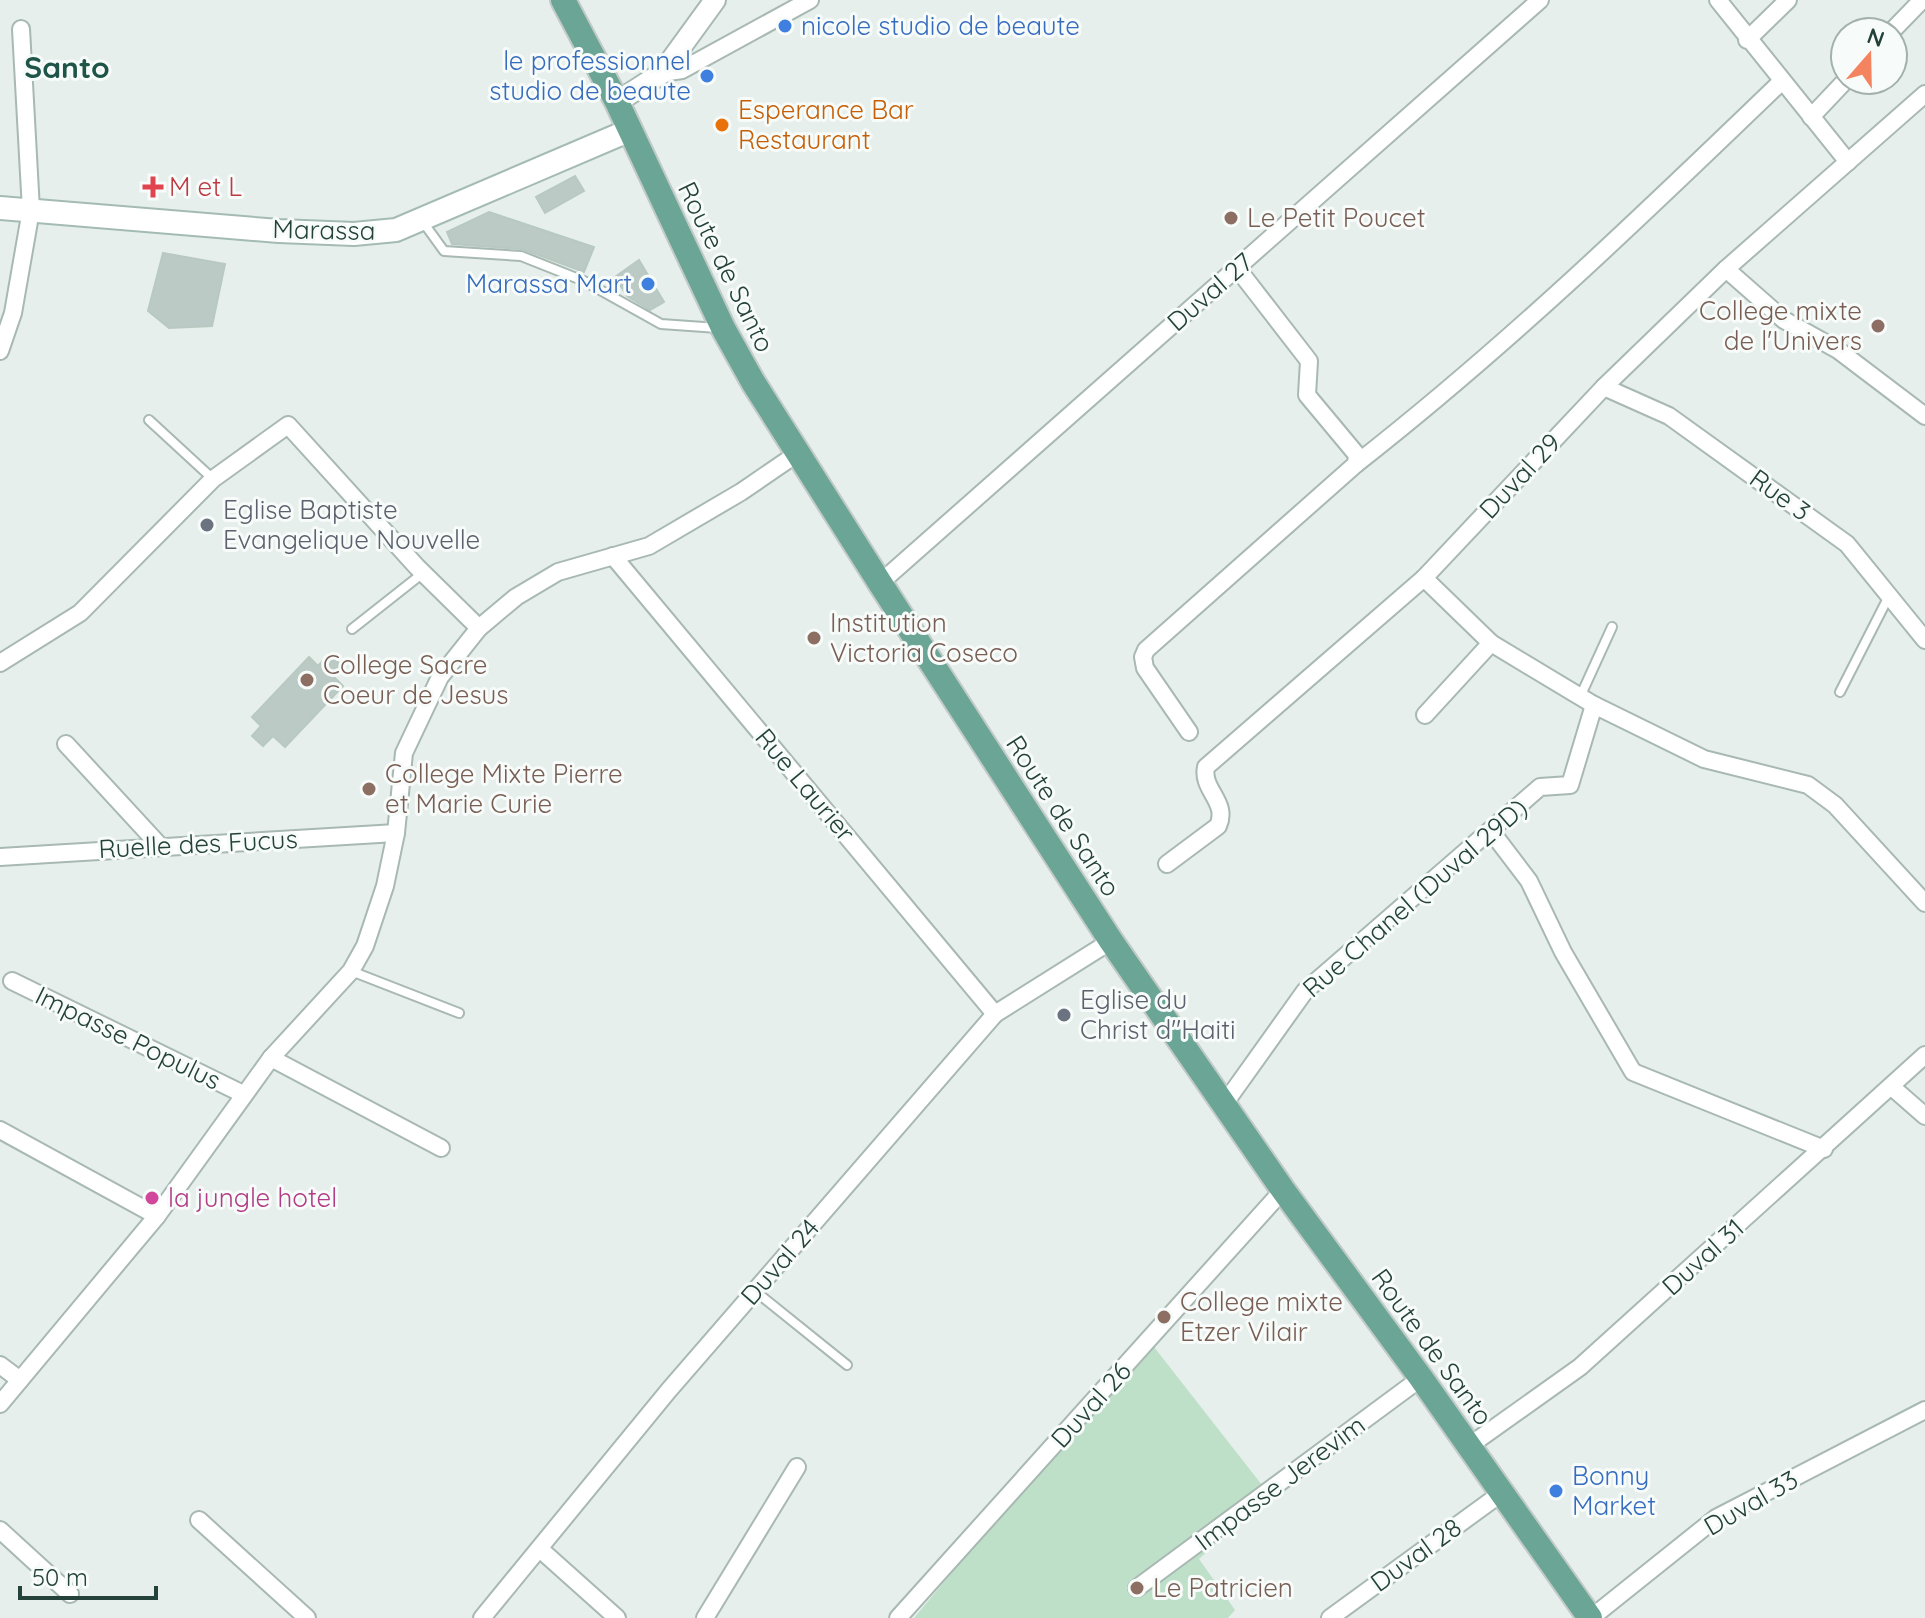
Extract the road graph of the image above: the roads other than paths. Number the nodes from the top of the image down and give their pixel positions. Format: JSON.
{"nodes":[{"id":1,"x":563,"y":0,"type":"edge"},
{"id":2,"x":715,"y":0,"type":"edge"},
{"id":3,"x":810,"y":0,"type":"edge"},
{"id":4,"x":1540,"y":0,"type":"edge"},
{"id":5,"x":1718,"y":0,"type":"edge"},
{"id":6,"x":1788,"y":0,"type":"edge"},
{"id":7,"x":1922,"y":0,"type":"edge"},
{"id":8,"x":1906,"y":16,"type":"edge"},
{"id":9,"x":21,"y":29,"type":"dead end"},
{"id":10,"x":1747,"y":40,"type":"junction"},
{"id":11,"x":662,"y":73,"type":"junction"},
{"id":12,"x":1782,"y":81,"type":"junction"},
{"id":13,"x":1925,"y":94,"type":"edge"},
{"id":14,"x":1831,"y":96,"type":"edge"},
{"id":15,"x":617,"y":102,"type":"junction"},
{"id":16,"x":1811,"y":117,"type":"junction"},
{"id":17,"x":628,"y":131,"type":"junction"},
{"id":18,"x":1848,"y":162,"type":"junction"},
{"id":19,"x":0,"y":208,"type":"edge"},
{"id":20,"x":31,"y":210,"type":"junction"},
{"id":21,"x":423,"y":222,"type":"junction"},
{"id":22,"x":1237,"y":268,"type":"junction"},
{"id":23,"x":1726,"y":269,"type":"junction"},
{"id":24,"x":723,"y":328,"type":"junction"},
{"id":25,"x":0,"y":351,"type":"edge"},
{"id":26,"x":1604,"y":387,"type":"junction"},
{"id":27,"x":1925,"y":416,"type":"edge"},
{"id":28,"x":149,"y":420,"type":"dead end"},
{"id":29,"x":798,"y":453,"type":"junction"},
{"id":30,"x":1356,"y":464,"type":"junction"},
{"id":31,"x":213,"y":479,"type":"junction"},
{"id":32,"x":613,"y":556,"type":"junction"},
{"id":33,"x":423,"y":573,"type":"junction"},
{"id":34,"x":1424,"y":578,"type":"junction"},
{"id":35,"x":880,"y":583,"type":"junction"},
{"id":36,"x":1890,"y":594,"type":"junction"},
{"id":37,"x":1612,"y":627,"type":"dead end"},
{"id":38,"x":479,"y":628,"type":"junction"},
{"id":39,"x":352,"y":629,"type":"dead end"},
{"id":40,"x":1925,"y":640,"type":"edge"},
{"id":41,"x":1491,"y":643,"type":"junction"},
{"id":42,"x":0,"y":663,"type":"edge"},
{"id":43,"x":1840,"y":692,"type":"dead end"},
{"id":44,"x":1587,"y":701,"type":"junction"},
{"id":45,"x":1425,"y":715,"type":"dead end"},
{"id":46,"x":1189,"y":732,"type":"dead end"},
{"id":47,"x":66,"y":744,"type":"dead end"},
{"id":48,"x":1491,"y":831,"type":"junction"},
{"id":49,"x":396,"y":833,"type":"junction"},
{"id":50,"x":160,"y":846,"type":"junction"},
{"id":51,"x":0,"y":857,"type":"edge"},
{"id":52,"x":1167,"y":864,"type":"dead end"},
{"id":53,"x":1925,"y":903,"type":"edge"},
{"id":54,"x":1111,"y":941,"type":"junction"},
{"id":55,"x":351,"y":971,"type":"junction"},
{"id":56,"x":12,"y":981,"type":"dead end"},
{"id":57,"x":459,"y":1013,"type":"dead end"},
{"id":58,"x":995,"y":1014,"type":"junction"},
{"id":59,"x":1925,"y":1055,"type":"edge"},
{"id":60,"x":271,"y":1058,"type":"junction"},
{"id":61,"x":1893,"y":1088,"type":"junction"},
{"id":62,"x":243,"y":1094,"type":"junction"},
{"id":63,"x":1225,"y":1103,"type":"junction"},
{"id":64,"x":1925,"y":1116,"type":"edge"},
{"id":65,"x":0,"y":1130,"type":"edge"},
{"id":66,"x":441,"y":1148,"type":"dead end"},
{"id":67,"x":1824,"y":1149,"type":"junction"},
{"id":68,"x":1283,"y":1190,"type":"junction"},
{"id":69,"x":157,"y":1216,"type":"junction"},
{"id":70,"x":755,"y":1291,"type":"junction"},
{"id":71,"x":0,"y":1365,"type":"edge"},
{"id":72,"x":847,"y":1365,"type":"dead end"},
{"id":73,"x":1421,"y":1378,"type":"junction"},
{"id":74,"x":20,"y":1380,"type":"junction"},
{"id":75,"x":0,"y":1404,"type":"edge"},
{"id":76,"x":1925,"y":1410,"type":"edge"},
{"id":77,"x":1469,"y":1446,"type":"junction"},
{"id":78,"x":797,"y":1467,"type":"dead end"},
{"id":79,"x":1503,"y":1492,"type":"junction"},
{"id":80,"x":199,"y":1520,"type":"dead end"},
{"id":81,"x":0,"y":1530,"type":"edge"},
{"id":82,"x":541,"y":1550,"type":"junction"},
{"id":83,"x":1137,"y":1588,"type":"dead end"},
{"id":84,"x":70,"y":1594,"type":"dead end"},
{"id":85,"x":307,"y":1618,"type":"edge"},
{"id":86,"x":482,"y":1618,"type":"edge"},
{"id":87,"x":617,"y":1618,"type":"edge"},
{"id":88,"x":705,"y":1618,"type":"edge"},
{"id":89,"x":898,"y":1618,"type":"edge"},
{"id":90,"x":1330,"y":1618,"type":"edge"},
{"id":91,"x":1590,"y":1618,"type":"edge"}],
"edges":[{"from":1,"to":15,"type":"main road","name":"Route de Santo"},
{"from":2,"to":11,"type":"street"},
{"from":3,"to":11,"type":"street"},
{"from":4,"to":22,"type":"street","name":"Duval 27"},
{"from":5,"to":10,"type":"street"},
{"from":6,"to":10,"type":"street"},
{"from":7,"to":8,"type":"street"},
{"from":9,"to":20,"type":"street"},
{"from":10,"to":12,"type":"street"},
{"from":11,"to":15,"type":"street"},
{"from":12,"to":16,"type":"street"},
{"from":12,"to":30,"type":"street"},
{"from":13,"to":18,"type":"street","name":"Duval 29"},
{"from":14,"to":16,"type":"street"},
{"from":15,"to":17,"type":"main road","name":"Route de Santo"},
{"from":16,"to":18,"type":"street"},
{"from":17,"to":21,"type":"main road","name":"Marassa"},
{"from":17,"to":24,"type":"main road","name":"Route de Santo"},
{"from":18,"to":23,"type":"street","name":"Duval 29"},
{"from":19,"to":20,"type":"main road","name":"Marassa"},
{"from":20,"to":21,"type":"main road","name":"Marassa"},
{"from":20,"to":25,"type":"street"},
{"from":21,"to":24,"type":"lane"},
{"from":22,"to":30,"type":"street"},
{"from":22,"to":35,"type":"street","name":"Duval 27"},
{"from":23,"to":26,"type":"street","name":"Duval 29"},
{"from":23,"to":27,"type":"street"},
{"from":24,"to":29,"type":"main road","name":"Route de Santo"},
{"from":26,"to":34,"type":"street","name":"Duval 29"},
{"from":26,"to":36,"type":"street","name":"Rue 3"},
{"from":28,"to":31,"type":"lane"},
{"from":29,"to":32,"type":"street"},
{"from":29,"to":35,"type":"main road","name":"Route de Santo"},
{"from":30,"to":46,"type":"street"},
{"from":31,"to":33,"type":"street"},
{"from":31,"to":42,"type":"street"},
{"from":32,"to":38,"type":"street"},
{"from":32,"to":58,"type":"street","name":"Rue Laurier"},
{"from":33,"to":38,"type":"street"},
{"from":33,"to":39,"type":"lane"},
{"from":34,"to":41,"type":"street"},
{"from":34,"to":52,"type":"street","name":"Duval 29"},
{"from":35,"to":54,"type":"main road","name":"Route de Santo"},
{"from":36,"to":40,"type":"street","name":"Rue 3"},
{"from":36,"to":43,"type":"lane"},
{"from":37,"to":44,"type":"lane"},
{"from":38,"to":49,"type":"street"},
{"from":41,"to":44,"type":"street"},
{"from":41,"to":45,"type":"street"},
{"from":44,"to":48,"type":"street","name":"Rue Chanel (Duval 29D)"},
{"from":44,"to":53,"type":"street"},
{"from":47,"to":50,"type":"street"},
{"from":48,"to":63,"type":"street","name":"Rue Chanel (Duval 29D)"},
{"from":48,"to":67,"type":"street"},
{"from":49,"to":50,"type":"street","name":"Ruelle des Fucus"},
{"from":49,"to":55,"type":"street"},
{"from":50,"to":51,"type":"street","name":"Ruelle des Fucus"},
{"from":54,"to":58,"type":"street","name":"Duval 24"},
{"from":54,"to":63,"type":"main road","name":"Route de Santo"},
{"from":55,"to":57,"type":"lane"},
{"from":55,"to":60,"type":"street"},
{"from":56,"to":62,"type":"street","name":"Impasse Populus"},
{"from":58,"to":70,"type":"street","name":"Duval 24"},
{"from":59,"to":61,"type":"street","name":"Duval 31"},
{"from":60,"to":62,"type":"street"},
{"from":60,"to":66,"type":"street"},
{"from":61,"to":64,"type":"street"},
{"from":61,"to":67,"type":"street","name":"Duval 31"},
{"from":62,"to":69,"type":"street"},
{"from":63,"to":68,"type":"main road","name":"Route de Santo"},
{"from":65,"to":69,"type":"street"},
{"from":67,"to":77,"type":"street","name":"Duval 31"},
{"from":68,"to":73,"type":"main road","name":"Route de Santo"},
{"from":68,"to":89,"type":"street","name":"Duval 26"},
{"from":69,"to":74,"type":"street"},
{"from":70,"to":72,"type":"lane"},
{"from":70,"to":82,"type":"street","name":"Duval 24"},
{"from":71,"to":74,"type":"street"},
{"from":73,"to":77,"type":"main road","name":"Route de Santo"},
{"from":73,"to":83,"type":"street","name":"Impasse Jerevim"},
{"from":74,"to":75,"type":"street"},
{"from":76,"to":91,"type":"street","name":"Duval 33"},
{"from":77,"to":79,"type":"main road","name":"Route de Santo"},
{"from":78,"to":88,"type":"street"},
{"from":79,"to":90,"type":"street","name":"Duval 28"},
{"from":79,"to":91,"type":"main road","name":"Route de Santo"},
{"from":80,"to":85,"type":"street"},
{"from":81,"to":84,"type":"street"},
{"from":82,"to":86,"type":"street","name":"Duval 24"},
{"from":82,"to":87,"type":"street"}]}
